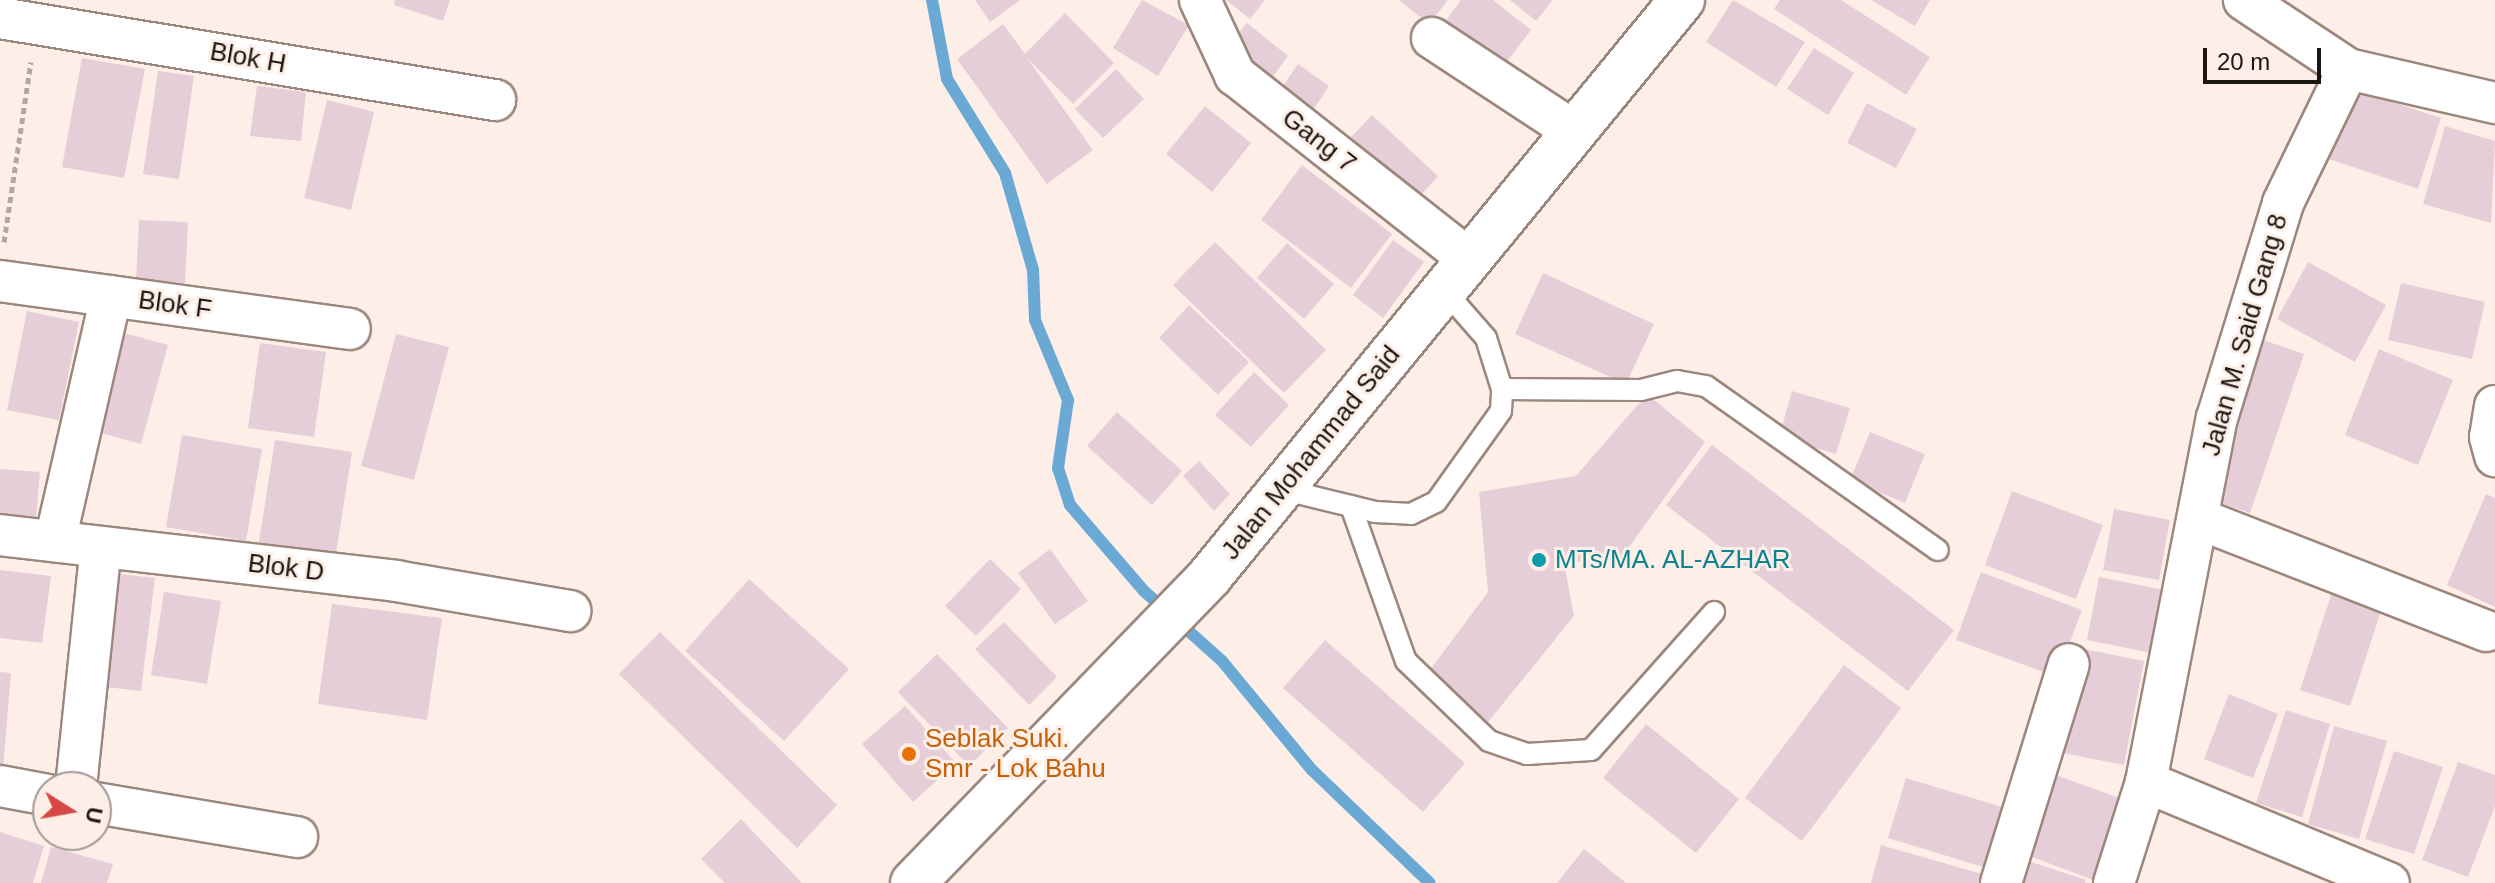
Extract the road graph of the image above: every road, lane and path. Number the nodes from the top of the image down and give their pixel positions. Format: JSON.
{"nodes":[{"id":1,"x":1200,"y":0,"type":"edge"},
{"id":2,"x":1682,"y":0,"type":"edge"},
{"id":3,"x":2244,"y":0,"type":"edge"},
{"id":4,"x":26,"y":14,"type":"edge"},
{"id":5,"x":1432,"y":38,"type":"dead end"},
{"id":6,"x":2348,"y":69,"type":"junction"},
{"id":7,"x":495,"y":100,"type":"dead end"},
{"id":8,"x":2495,"y":103,"type":"edge"},
{"id":9,"x":1572,"y":130,"type":"junction"},
{"id":10,"x":1,"y":267,"type":"edge"},
{"id":11,"x":1456,"y":274,"type":"junction"},
{"id":12,"x":111,"y":296,"type":"junction"},
{"id":13,"x":350,"y":329,"type":"dead end"},
{"id":14,"x":1502,"y":389,"type":"junction"},
{"id":15,"x":2495,"y":406,"type":"edge"},
{"id":16,"x":2495,"y":456,"type":"edge"},
{"id":17,"x":1280,"y":489,"type":"junction"},
{"id":18,"x":1351,"y":506,"type":"junction"},
{"id":19,"x":2199,"y":519,"type":"junction"},
{"id":20,"x":0,"y":535,"type":"edge"},
{"id":21,"x":55,"y":541,"type":"junction"},
{"id":22,"x":101,"y":547,"type":"junction"},
{"id":23,"x":1938,"y":550,"type":"dead end"},
{"id":24,"x":570,"y":611,"type":"dead end"},
{"id":25,"x":1714,"y":612,"type":"dead end"},
{"id":26,"x":2486,"y":631,"type":"dead end"},
{"id":27,"x":2069,"y":664,"type":"dead end"},
{"id":28,"x":78,"y":771,"type":"edge"},
{"id":29,"x":2146,"y":782,"type":"junction"},
{"id":30,"x":0,"y":786,"type":"edge"},
{"id":31,"x":32,"y":792,"type":"edge"},
{"id":32,"x":112,"y":806,"type":"edge"},
{"id":33,"x":297,"y":837,"type":"dead end"},
{"id":34,"x":913,"y":883,"type":"edge"},
{"id":35,"x":2001,"y":883,"type":"edge"},
{"id":36,"x":2114,"y":883,"type":"edge"},
{"id":37,"x":2389,"y":883,"type":"edge"}],
"edges":[{"from":1,"to":11,"type":"street","name":"Gang 7"},
{"from":2,"to":9,"type":"street","name":"Jalan Mohammad Said"},
{"from":3,"to":6,"type":"street"},
{"from":4,"to":7,"type":"street","name":"Blok H"},
{"from":4,"to":10,"type":"path"},
{"from":5,"to":9,"type":"street"},
{"from":6,"to":8,"type":"street"},
{"from":6,"to":19,"type":"street","name":"Jalan M. Said Gang 8"},
{"from":9,"to":11,"type":"street","name":"Jalan Mohammad Said"},
{"from":10,"to":12,"type":"street","name":"Blok F"},
{"from":11,"to":14,"type":"lane"},
{"from":11,"to":17,"type":"street","name":"Jalan Mohammad Said"},
{"from":12,"to":13,"type":"street","name":"Blok F"},
{"from":12,"to":21,"type":"street"},
{"from":14,"to":18,"type":"lane"},
{"from":14,"to":23,"type":"lane"},
{"from":15,"to":16,"type":"street"},
{"from":17,"to":18,"type":"lane"},
{"from":17,"to":34,"type":"street","name":"Jalan Mohammad Said"},
{"from":18,"to":25,"type":"lane"},
{"from":19,"to":26,"type":"street"},
{"from":19,"to":29,"type":"street","name":"Jalan M. Said Gang 8"},
{"from":20,"to":21,"type":"street","name":"Blok D"},
{"from":21,"to":22,"type":"street","name":"Blok D"},
{"from":22,"to":24,"type":"street","name":"Blok D"},
{"from":22,"to":28,"type":"street"},
{"from":27,"to":35,"type":"street"},
{"from":29,"to":36,"type":"street","name":"Jalan M. Said Gang 8"},
{"from":29,"to":37,"type":"street"},
{"from":30,"to":31,"type":"street"},
{"from":32,"to":33,"type":"street"}]}
